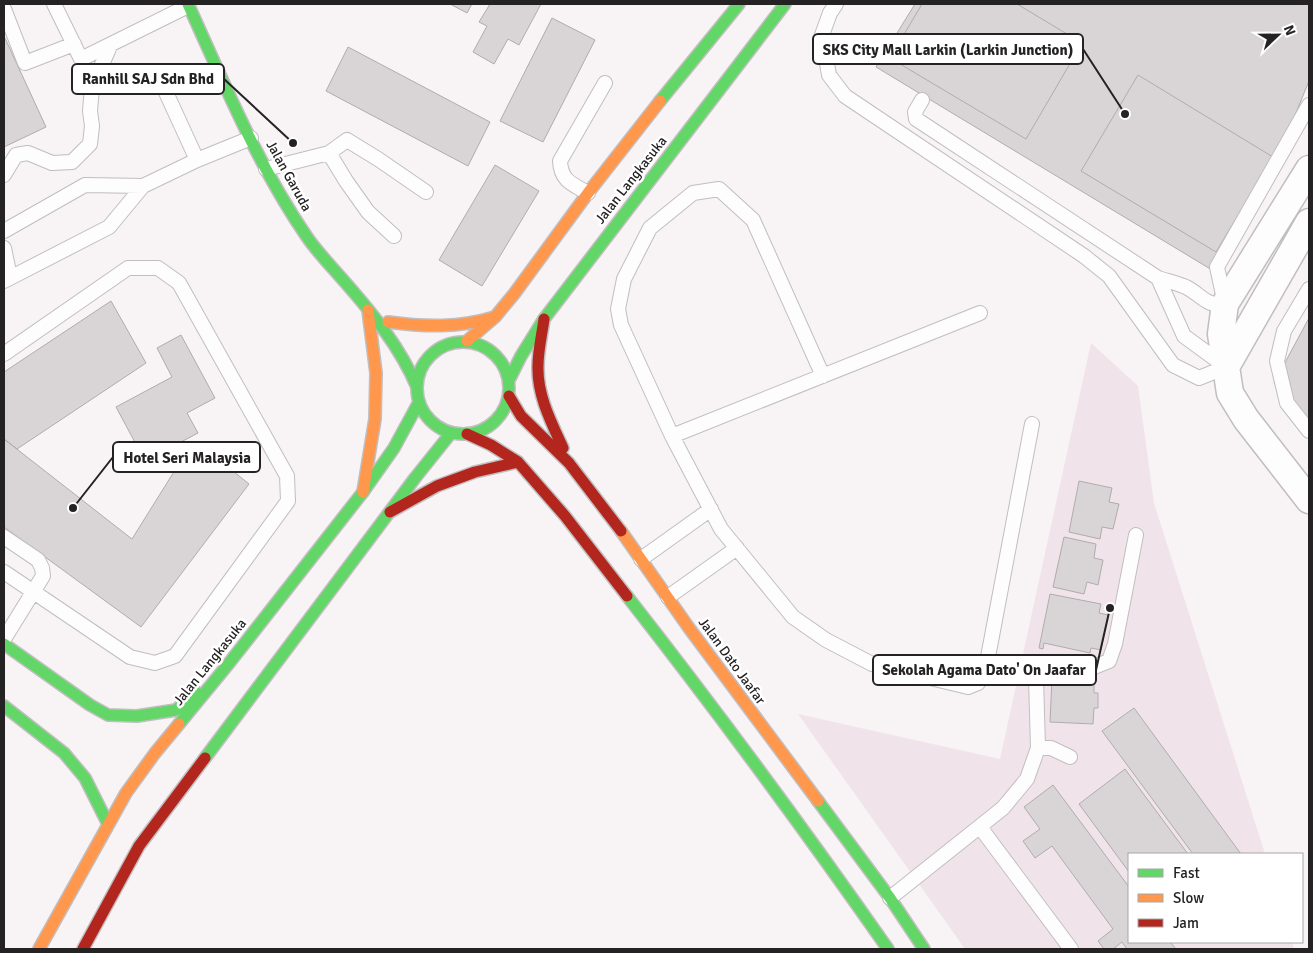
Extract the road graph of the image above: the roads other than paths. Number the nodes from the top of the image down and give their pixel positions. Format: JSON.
{"nodes":[{"id":1,"x":54,"y":4,"type":"edge"},
{"id":2,"x":189,"y":4,"type":"edge"},
{"id":3,"x":739,"y":4,"type":"edge"},
{"id":4,"x":785,"y":4,"type":"edge"},
{"id":5,"x":836,"y":4,"type":"edge"},
{"id":6,"x":4,"y":10,"type":"edge"},
{"id":7,"x":74,"y":44,"type":"junction"},
{"id":8,"x":111,"y":44,"type":"junction"},
{"id":9,"x":605,"y":83,"type":"dead end"},
{"id":10,"x":164,"y":88,"type":"dead end"},
{"id":11,"x":922,"y":100,"type":"dead end"},
{"id":12,"x":1309,"y":105,"type":"edge"},
{"id":13,"x":251,"y":138,"type":"junction"},
{"id":14,"x":329,"y":153,"type":"junction"},
{"id":15,"x":197,"y":160,"type":"junction"},
{"id":16,"x":266,"y":169,"type":"junction"},
{"id":17,"x":1309,"y":169,"type":"edge"},
{"id":18,"x":4,"y":175,"type":"edge"},
{"id":19,"x":143,"y":186,"type":"junction"},
{"id":20,"x":426,"y":192,"type":"dead end"},
{"id":21,"x":588,"y":193,"type":"junction"},
{"id":22,"x":1298,"y":225,"type":"edge"},
{"id":23,"x":4,"y":231,"type":"edge"},
{"id":24,"x":394,"y":236,"type":"dead end"},
{"id":25,"x":4,"y":248,"type":"edge"},
{"id":26,"x":1158,"y":278,"type":"junction"},
{"id":27,"x":7,"y":279,"type":"edge"},
{"id":28,"x":1309,"y":289,"type":"edge"},
{"id":29,"x":358,"y":297,"type":"junction"},
{"id":30,"x":1225,"y":304,"type":"junction"},
{"id":31,"x":368,"y":310,"type":"junction"},
{"id":32,"x":980,"y":313,"type":"dead end"},
{"id":33,"x":495,"y":317,"type":"junction"},
{"id":34,"x":544,"y":319,"type":"junction"},
{"id":35,"x":388,"y":322,"type":"junction"},
{"id":36,"x":467,"y":341,"type":"junction"},
{"id":37,"x":452,"y":342,"type":"junction"},
{"id":38,"x":4,"y":354,"type":"edge"},
{"id":39,"x":1226,"y":367,"type":"junction"},
{"id":40,"x":823,"y":376,"type":"junction"},
{"id":41,"x":509,"y":380,"type":"junction"},
{"id":42,"x":417,"y":387,"type":"junction"},
{"id":43,"x":508,"y":396,"type":"junction"},
{"id":44,"x":419,"y":402,"type":"junction"},
{"id":45,"x":1032,"y":424,"type":"dead end"},
{"id":46,"x":1309,"y":431,"type":"edge"},
{"id":47,"x":452,"y":433,"type":"junction"},
{"id":48,"x":467,"y":434,"type":"junction"},
{"id":49,"x":672,"y":436,"type":"junction"},
{"id":50,"x":518,"y":462,"type":"junction"},
{"id":51,"x":569,"y":464,"type":"junction"},
{"id":52,"x":363,"y":492,"type":"junction"},
{"id":53,"x":1309,"y":500,"type":"edge"},
{"id":54,"x":711,"y":509,"type":"junction"},
{"id":55,"x":390,"y":512,"type":"junction"},
{"id":56,"x":1136,"y":535,"type":"dead end"},
{"id":57,"x":4,"y":537,"type":"edge"},
{"id":58,"x":737,"y":548,"type":"junction"},
{"id":59,"x":641,"y":560,"type":"junction"},
{"id":60,"x":4,"y":572,"type":"edge"},
{"id":61,"x":32,"y":593,"type":"junction"},
{"id":62,"x":668,"y":597,"type":"junction"},
{"id":63,"x":4,"y":639,"type":"edge"},
{"id":64,"x":4,"y":644,"type":"edge"},
{"id":65,"x":230,"y":662,"type":"junction"},
{"id":66,"x":4,"y":706,"type":"edge"},
{"id":67,"x":1038,"y":748,"type":"junction"},
{"id":68,"x":1070,"y":757,"type":"dead end"},
{"id":69,"x":108,"y":824,"type":"junction"},
{"id":70,"x":980,"y":827,"type":"junction"},
{"id":71,"x":890,"y":898,"type":"junction"},
{"id":72,"x":38,"y":949,"type":"edge"},
{"id":73,"x":83,"y":949,"type":"edge"},
{"id":74,"x":888,"y":949,"type":"edge"},
{"id":75,"x":924,"y":949,"type":"edge"},
{"id":76,"x":1070,"y":949,"type":"edge"}],
"edges":[{"from":1,"to":7,"type":"lane"},
{"from":2,"to":8,"type":"lane"},
{"from":2,"to":13,"type":"main road","name":"Jalan Garuda"},
{"from":3,"to":21,"type":"main road","name":"Jalan Langkasuka"},
{"from":4,"to":34,"type":"main road","name":"Jalan Langkasuka"},
{"from":5,"to":39,"type":"lane"},
{"from":6,"to":7,"type":"lane"},
{"from":7,"to":8,"type":"lane"},
{"from":8,"to":18,"type":"lane"},
{"from":9,"to":21,"type":"lane"},
{"from":10,"to":15,"type":"lane"},
{"from":11,"to":26,"type":"lane"},
{"from":12,"to":30,"type":"lane"},
{"from":13,"to":15,"type":"lane"},
{"from":13,"to":16,"type":"main road","name":"Jalan Garuda"},
{"from":14,"to":16,"type":"lane"},
{"from":14,"to":20,"type":"lane"},
{"from":14,"to":24,"type":"lane"},
{"from":15,"to":19,"type":"lane"},
{"from":16,"to":29,"type":"main road","name":"Jalan Garuda"},
{"from":17,"to":22,"type":"street"},
{"from":19,"to":23,"type":"lane"},
{"from":19,"to":27,"type":"lane"},
{"from":21,"to":33,"type":"main road","name":"Jalan Langkasuka"},
{"from":22,"to":30,"type":"street"},
{"from":22,"to":39,"type":"street"},
{"from":25,"to":27,"type":"lane"},
{"from":26,"to":30,"type":"lane"},
{"from":26,"to":39,"type":"lane"},
{"from":28,"to":46,"type":"lane"},
{"from":29,"to":31,"type":"main road","name":"Jalan Garuda"},
{"from":29,"to":35,"type":"main road","name":"Jalan Garuda"},
{"from":30,"to":39,"type":"street"},
{"from":31,"to":42,"type":"main road","name":"Jalan Garuda"},
{"from":31,"to":52,"type":"main road"},
{"from":32,"to":40,"type":"lane"},
{"from":33,"to":35,"type":"main road"},
{"from":33,"to":36,"type":"main road","name":"Jalan Langkasuka"},
{"from":34,"to":41,"type":"main road","name":"Jalan Langkasuka"},
{"from":34,"to":51,"type":"main road"},
{"from":35,"to":37,"type":"main road","name":"Jalan Garuda"},
{"from":36,"to":37,"type":"main road"},
{"from":36,"to":41,"type":"main road"},
{"from":37,"to":42,"type":"main road"},
{"from":38,"to":61,"type":"lane"},
{"from":39,"to":53,"type":"street"},
{"from":40,"to":49,"type":"lane"},
{"from":40,"to":49,"type":"lane"},
{"from":41,"to":43,"type":"main road"},
{"from":42,"to":44,"type":"main road"},
{"from":43,"to":48,"type":"main road"},
{"from":43,"to":51,"type":"main road","name":"Jalan Dato Jaafar"},
{"from":44,"to":47,"type":"main road"},
{"from":44,"to":52,"type":"main road","name":"Jalan Langkasuka"},
{"from":45,"to":58,"type":"lane"},
{"from":47,"to":48,"type":"main road"},
{"from":47,"to":55,"type":"main road"},
{"from":48,"to":50,"type":"main road"},
{"from":49,"to":54,"type":"lane"},
{"from":50,"to":55,"type":"main road"},
{"from":50,"to":74,"type":"main road"},
{"from":51,"to":59,"type":"main road","name":"Jalan Dato Jaafar"},
{"from":52,"to":65,"type":"main road","name":"Jalan Langkasuka"},
{"from":54,"to":58,"type":"lane"},
{"from":54,"to":59,"type":"lane"},
{"from":55,"to":73,"type":"main road"},
{"from":56,"to":67,"type":"lane"},
{"from":57,"to":61,"type":"lane"},
{"from":58,"to":62,"type":"lane"},
{"from":59,"to":62,"type":"main road","name":"Jalan Dato Jaafar"},
{"from":60,"to":61,"type":"lane"},
{"from":61,"to":63,"type":"lane"},
{"from":62,"to":71,"type":"main road","name":"Jalan Dato Jaafar"},
{"from":64,"to":65,"type":"main road"},
{"from":65,"to":69,"type":"main road","name":"Jalan Langkasuka"},
{"from":66,"to":69,"type":"main road"},
{"from":67,"to":68,"type":"lane"},
{"from":67,"to":70,"type":"lane"},
{"from":69,"to":72,"type":"main road","name":"Jalan Langkasuka"},
{"from":70,"to":71,"type":"lane"},
{"from":70,"to":76,"type":"lane"},
{"from":71,"to":75,"type":"main road","name":"Jalan Dato Jaafar"}]}
